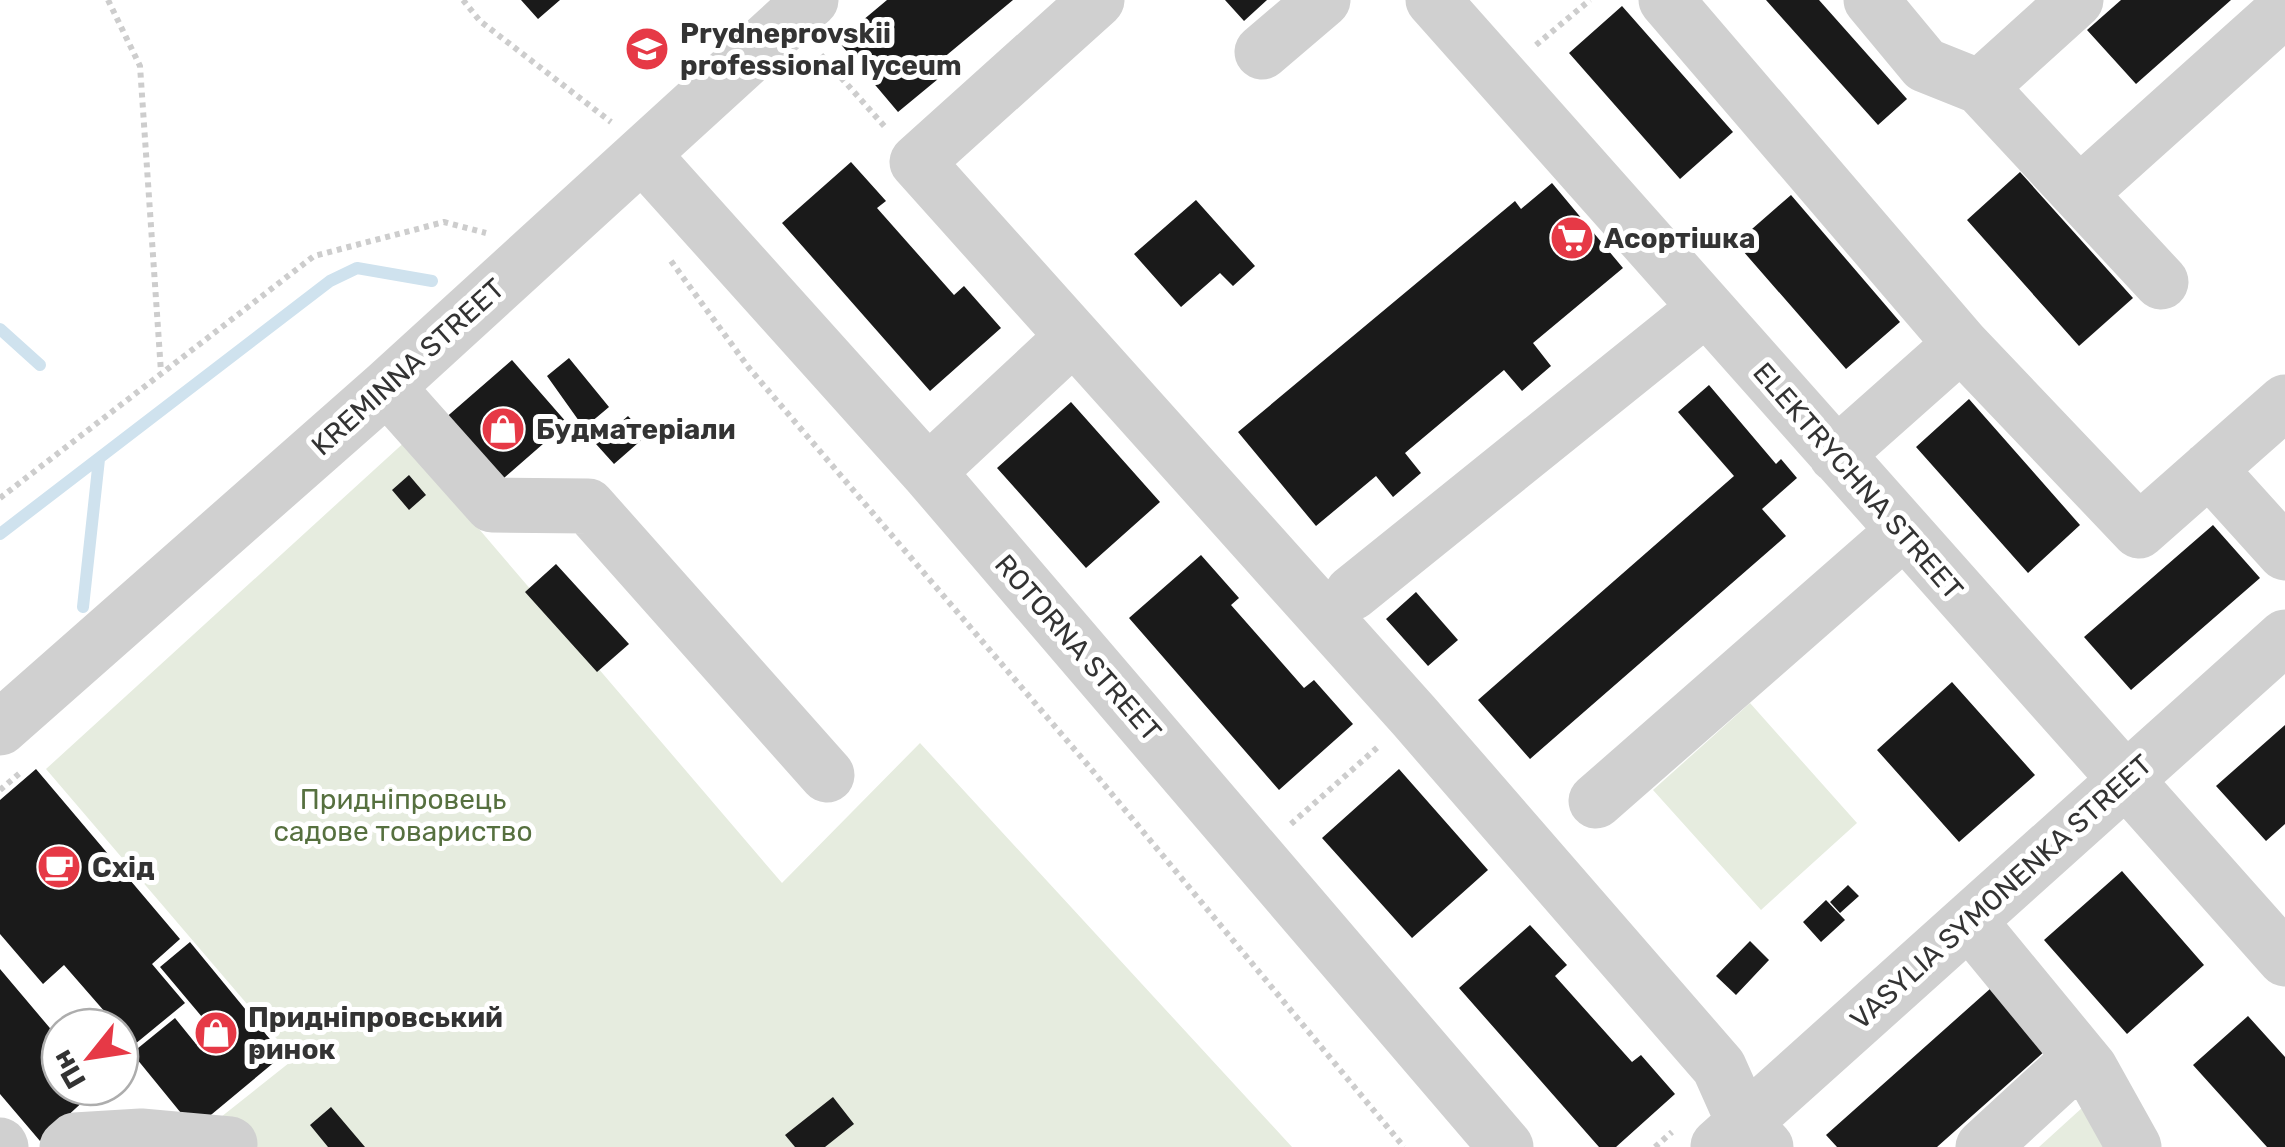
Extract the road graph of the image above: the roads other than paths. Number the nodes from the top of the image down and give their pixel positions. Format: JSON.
{"nodes":[{"id":1,"x":1097,"y":0,"type":"edge"},
{"id":2,"x":1322,"y":0,"type":"edge"},
{"id":3,"x":1434,"y":0,"type":"edge"},
{"id":4,"x":1666,"y":0,"type":"edge"},
{"id":5,"x":1870,"y":0,"type":"edge"},
{"id":6,"x":2073,"y":1,"type":"edge"},
{"id":7,"x":2285,"y":8,"type":"edge"},
{"id":8,"x":814,"y":25,"type":"edge"},
{"id":9,"x":1262,"y":52,"type":"dead end"},
{"id":10,"x":1980,"y":86,"type":"junction"},
{"id":11,"x":643,"y":155,"type":"junction"},
{"id":12,"x":2080,"y":193,"type":"junction"},
{"id":13,"x":2161,"y":282,"type":"dead end"},
{"id":14,"x":1706,"y":308,"type":"junction"},
{"id":15,"x":1072,"y":338,"type":"junction"},
{"id":16,"x":1961,"y":344,"type":"junction"},
{"id":17,"x":386,"y":387,"type":"junction"},
{"id":18,"x":2285,"y":402,"type":"edge"},
{"id":19,"x":1836,"y":455,"type":"junction"},
{"id":20,"x":2210,"y":468,"type":"junction"},
{"id":21,"x":928,"y":472,"type":"junction"},
{"id":22,"x":1902,"y":533,"type":"junction"},
{"id":23,"x":2285,"y":553,"type":"edge"},
{"id":24,"x":1352,"y":592,"type":"dead end"},
{"id":25,"x":2285,"y":637,"type":"edge"},
{"id":26,"x":0,"y":728,"type":"edge"},
{"id":27,"x":828,"y":775,"type":"dead end"},
{"id":28,"x":2126,"y":781,"type":"junction"},
{"id":29,"x":1596,"y":801,"type":"dead end"},
{"id":30,"x":1970,"y":921,"type":"junction"},
{"id":31,"x":2285,"y":959,"type":"edge"},
{"id":32,"x":2081,"y":1057,"type":"junction"},
{"id":33,"x":1742,"y":1139,"type":"edge"},
{"id":34,"x":230,"y":1144,"type":"dead end"},
{"id":35,"x":67,"y":1147,"type":"edge"},
{"id":36,"x":1506,"y":1147,"type":"edge"},
{"id":37,"x":1982,"y":1147,"type":"edge"},
{"id":38,"x":2134,"y":1147,"type":"edge"}],
"edges":[{"from":1,"to":15,"type":"street"},
{"from":2,"to":9,"type":"street"},
{"from":3,"to":14,"type":"street","name":"ELEKTRYCHNA STREET"},
{"from":4,"to":16,"type":"street"},
{"from":5,"to":10,"type":"street"},
{"from":6,"to":10,"type":"street"},
{"from":7,"to":12,"type":"street"},
{"from":8,"to":11,"type":"street","name":"KREMINNA STREET"},
{"from":10,"to":12,"type":"street"},
{"from":11,"to":17,"type":"street","name":"KREMINNA STREET"},
{"from":11,"to":21,"type":"street","name":"ROTORNA STREET"},
{"from":12,"to":13,"type":"street"},
{"from":14,"to":19,"type":"street","name":"ELEKTRYCHNA STREET"},
{"from":14,"to":24,"type":"street"},
{"from":15,"to":21,"type":"street"},
{"from":15,"to":33,"type":"street"},
{"from":16,"to":19,"type":"street"},
{"from":16,"to":20,"type":"street"},
{"from":17,"to":26,"type":"street","name":"KREMINNA STREET"},
{"from":17,"to":27,"type":"street"},
{"from":18,"to":20,"type":"street"},
{"from":19,"to":22,"type":"street","name":"ELEKTRYCHNA STREET"},
{"from":20,"to":23,"type":"street"},
{"from":21,"to":36,"type":"street","name":"ROTORNA STREET"},
{"from":22,"to":28,"type":"street","name":"ELEKTRYCHNA STREET"},
{"from":22,"to":29,"type":"street"},
{"from":25,"to":28,"type":"street","name":"VASYLIA SYMONENKA STREET"},
{"from":28,"to":30,"type":"street","name":"VASYLIA SYMONENKA STREET"},
{"from":28,"to":31,"type":"street","name":"ELEKTRYCHNA STREET"},
{"from":30,"to":32,"type":"street"},
{"from":30,"to":33,"type":"street","name":"VASYLIA SYMONENKA STREET"},
{"from":32,"to":37,"type":"street"},
{"from":32,"to":38,"type":"street"},
{"from":34,"to":35,"type":"street"}]}
